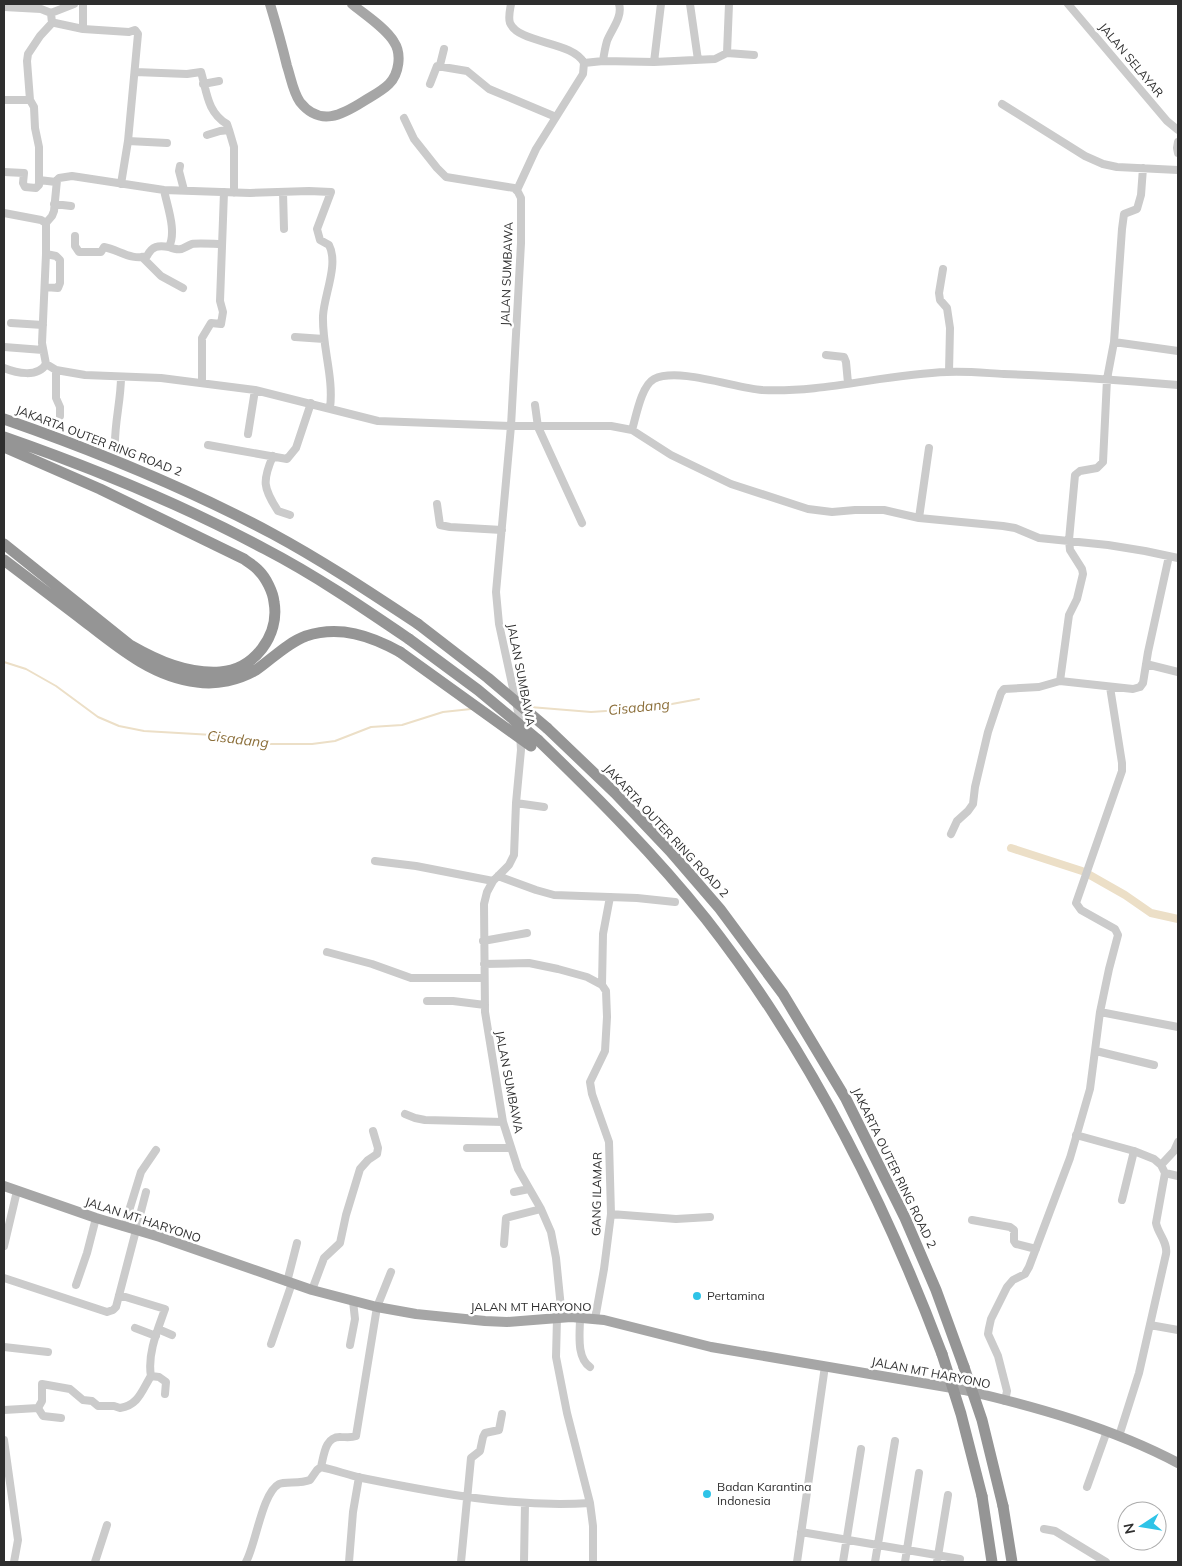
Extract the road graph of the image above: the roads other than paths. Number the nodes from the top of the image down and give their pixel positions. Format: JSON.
{"nodes":[{"id":1,"x":74,"y":4,"type":"edge"},
{"id":2,"x":83,"y":4,"type":"edge"},
{"id":3,"x":270,"y":4,"type":"edge"},
{"id":4,"x":352,"y":4,"type":"edge"},
{"id":5,"x":510,"y":4,"type":"edge"},
{"id":6,"x":619,"y":4,"type":"edge"},
{"id":7,"x":661,"y":4,"type":"edge"},
{"id":8,"x":690,"y":4,"type":"edge"},
{"id":9,"x":729,"y":4,"type":"edge"},
{"id":10,"x":1068,"y":4,"type":"edge"},
{"id":11,"x":4,"y":7,"type":"edge"},
{"id":12,"x":51,"y":13,"type":"junction"},
{"id":13,"x":52,"y":23,"type":"junction"},
{"id":14,"x":83,"y":29,"type":"junction"},
{"id":15,"x":444,"y":49,"type":"dead end"},
{"id":16,"x":727,"y":53,"type":"junction"},
{"id":17,"x":754,"y":55,"type":"dead end"},
{"id":18,"x":698,"y":60,"type":"junction"},
{"id":19,"x":603,"y":61,"type":"junction"},
{"id":20,"x":654,"y":62,"type":"junction"},
{"id":21,"x":584,"y":63,"type":"junction"},
{"id":22,"x":440,"y":65,"type":"junction"},
{"id":23,"x":134,"y":72,"type":"junction"},
{"id":24,"x":218,"y":81,"type":"dead end"},
{"id":25,"x":203,"y":84,"type":"junction"},
{"id":26,"x":430,"y":84,"type":"dead end"},
{"id":27,"x":4,"y":100,"type":"edge"},
{"id":28,"x":30,"y":100,"type":"junction"},
{"id":29,"x":1002,"y":104,"type":"dead end"},
{"id":30,"x":556,"y":117,"type":"junction"},
{"id":31,"x":404,"y":118,"type":"dead end"},
{"id":32,"x":228,"y":130,"type":"junction"},
{"id":33,"x":1178,"y":130,"type":"edge"},
{"id":34,"x":207,"y":135,"type":"dead end"},
{"id":35,"x":128,"y":141,"type":"junction"},
{"id":36,"x":1178,"y":142,"type":"edge"},
{"id":37,"x":167,"y":143,"type":"dead end"},
{"id":38,"x":1178,"y":153,"type":"edge"},
{"id":39,"x":180,"y":166,"type":"dead end"},
{"id":40,"x":1143,"y":168,"type":"junction"},
{"id":41,"x":1178,"y":170,"type":"edge"},
{"id":42,"x":4,"y":172,"type":"edge"},
{"id":43,"x":39,"y":180,"type":"junction"},
{"id":44,"x":56,"y":182,"type":"junction"},
{"id":45,"x":121,"y":184,"type":"junction"},
{"id":46,"x":164,"y":190,"type":"junction"},
{"id":47,"x":184,"y":190,"type":"junction"},
{"id":48,"x":517,"y":190,"type":"junction"},
{"id":49,"x":224,"y":192,"type":"junction"},
{"id":50,"x":234,"y":192,"type":"junction"},
{"id":51,"x":283,"y":192,"type":"junction"},
{"id":52,"x":54,"y":204,"type":"junction"},
{"id":53,"x":71,"y":206,"type":"dead end"},
{"id":54,"x":4,"y":212,"type":"edge"},
{"id":55,"x":46,"y":223,"type":"junction"},
{"id":56,"x":284,"y":229,"type":"dead end"},
{"id":57,"x":75,"y":236,"type":"dead end"},
{"id":58,"x":221,"y":244,"type":"junction"},
{"id":59,"x":169,"y":247,"type":"junction"},
{"id":60,"x":46,"y":254,"type":"junction"},
{"id":61,"x":142,"y":257,"type":"junction"},
{"id":62,"x":943,"y":269,"type":"dead end"},
{"id":63,"x":45,"y":287,"type":"junction"},
{"id":64,"x":183,"y":288,"type":"dead end"},
{"id":65,"x":11,"y":323,"type":"dead end"},
{"id":66,"x":42,"y":324,"type":"junction"},
{"id":67,"x":295,"y":337,"type":"dead end"},
{"id":68,"x":324,"y":339,"type":"junction"},
{"id":69,"x":1114,"y":342,"type":"junction"},
{"id":70,"x":4,"y":347,"type":"edge"},
{"id":71,"x":43,"y":350,"type":"junction"},
{"id":72,"x":1178,"y":352,"type":"edge"},
{"id":73,"x":826,"y":355,"type":"dead end"},
{"id":74,"x":46,"y":364,"type":"junction"},
{"id":75,"x":4,"y":368,"type":"edge"},
{"id":76,"x":56,"y":370,"type":"junction"},
{"id":77,"x":948,"y":372,"type":"junction"},
{"id":78,"x":121,"y":377,"type":"junction"},
{"id":79,"x":1108,"y":379,"type":"junction"},
{"id":80,"x":202,"y":383,"type":"junction"},
{"id":81,"x":848,"y":383,"type":"junction"},
{"id":82,"x":1178,"y":385,"type":"edge"},
{"id":83,"x":255,"y":390,"type":"junction"},
{"id":84,"x":311,"y":403,"type":"junction"},
{"id":85,"x":534,"y":405,"type":"dead end"},
{"id":86,"x":330,"y":408,"type":"junction"},
{"id":87,"x":60,"y":416,"type":"dead end"},
{"id":88,"x":4,"y":419,"type":"edge"},
{"id":89,"x":511,"y":426,"type":"junction"},
{"id":90,"x":538,"y":427,"type":"junction"},
{"id":91,"x":632,"y":430,"type":"junction"},
{"id":92,"x":248,"y":434,"type":"dead end"},
{"id":93,"x":4,"y":437,"type":"edge"},
{"id":94,"x":208,"y":444,"type":"dead end"},
{"id":95,"x":4,"y":447,"type":"edge"},
{"id":96,"x":115,"y":448,"type":"dead end"},
{"id":97,"x":929,"y":448,"type":"dead end"},
{"id":98,"x":273,"y":456,"type":"junction"},
{"id":99,"x":437,"y":504,"type":"dead end"},
{"id":100,"x":290,"y":515,"type":"dead end"},
{"id":101,"x":919,"y":518,"type":"junction"},
{"id":102,"x":582,"y":523,"type":"dead end"},
{"id":103,"x":502,"y":530,"type":"junction"},
{"id":104,"x":1068,"y":540,"type":"junction"},
{"id":105,"x":4,"y":544,"type":"edge"},
{"id":106,"x":1169,"y":556,"type":"junction"},
{"id":107,"x":1178,"y":558,"type":"edge"},
{"id":108,"x":4,"y":560,"type":"edge"},
{"id":109,"x":1146,"y":664,"type":"junction"},
{"id":110,"x":1178,"y":672,"type":"edge"},
{"id":111,"x":1060,"y":681,"type":"junction"},
{"id":112,"x":1110,"y":687,"type":"junction"},
{"id":113,"x":535,"y":743,"type":"junction"},
{"id":114,"x":516,"y":803,"type":"junction"},
{"id":115,"x":544,"y":807,"type":"dead end"},
{"id":116,"x":951,"y":834,"type":"dead end"},
{"id":117,"x":375,"y":861,"type":"dead end"},
{"id":118,"x":496,"y":878,"type":"junction"},
{"id":119,"x":610,"y":897,"type":"junction"},
{"id":120,"x":675,"y":902,"type":"dead end"},
{"id":121,"x":528,"y":933,"type":"dead end"},
{"id":122,"x":483,"y":941,"type":"junction"},
{"id":123,"x":327,"y":952,"type":"dead end"},
{"id":124,"x":484,"y":964,"type":"junction"},
{"id":125,"x":484,"y":978,"type":"junction"},
{"id":126,"x":602,"y":985,"type":"junction"},
{"id":127,"x":427,"y":1001,"type":"dead end"},
{"id":128,"x":485,"y":1005,"type":"junction"},
{"id":129,"x":1100,"y":1012,"type":"junction"},
{"id":130,"x":1178,"y":1027,"type":"edge"},
{"id":131,"x":1096,"y":1051,"type":"junction"},
{"id":132,"x":1154,"y":1065,"type":"dead end"},
{"id":133,"x":405,"y":1114,"type":"dead end"},
{"id":134,"x":503,"y":1122,"type":"junction"},
{"id":135,"x":374,"y":1131,"type":"dead end"},
{"id":136,"x":1076,"y":1135,"type":"junction"},
{"id":137,"x":1178,"y":1142,"type":"edge"},
{"id":138,"x":467,"y":1148,"type":"dead end"},
{"id":139,"x":511,"y":1148,"type":"junction"},
{"id":140,"x":156,"y":1150,"type":"dead end"},
{"id":141,"x":1134,"y":1151,"type":"junction"},
{"id":142,"x":1163,"y":1169,"type":"junction"},
{"id":143,"x":1178,"y":1176,"type":"edge"},
{"id":144,"x":4,"y":1186,"type":"edge"},
{"id":145,"x":529,"y":1189,"type":"junction"},
{"id":146,"x":17,"y":1191,"type":"junction"},
{"id":147,"x":146,"y":1192,"type":"dead end"},
{"id":148,"x":514,"y":1192,"type":"dead end"},
{"id":149,"x":1122,"y":1200,"type":"dead end"},
{"id":150,"x":541,"y":1210,"type":"junction"},
{"id":151,"x":611,"y":1214,"type":"junction"},
{"id":152,"x":710,"y":1217,"type":"dead end"},
{"id":153,"x":96,"y":1218,"type":"junction"},
{"id":154,"x":972,"y":1220,"type":"dead end"},
{"id":155,"x":124,"y":1227,"type":"junction"},
{"id":156,"x":135,"y":1230,"type":"junction"},
{"id":157,"x":297,"y":1243,"type":"dead end"},
{"id":158,"x":504,"y":1244,"type":"dead end"},
{"id":159,"x":4,"y":1246,"type":"edge"},
{"id":160,"x":1036,"y":1248,"type":"junction"},
{"id":161,"x":391,"y":1272,"type":"dead end"},
{"id":162,"x":4,"y":1278,"type":"edge"},
{"id":163,"x":289,"y":1282,"type":"junction"},
{"id":164,"x":76,"y":1285,"type":"dead end"},
{"id":165,"x":312,"y":1290,"type":"junction"},
{"id":166,"x":119,"y":1295,"type":"junction"},
{"id":167,"x":353,"y":1301,"type":"junction"},
{"id":168,"x":377,"y":1307,"type":"junction"},
{"id":169,"x":560,"y":1318,"type":"junction"},
{"id":170,"x":580,"y":1318,"type":"junction"},
{"id":171,"x":594,"y":1319,"type":"junction"},
{"id":172,"x":1150,"y":1325,"type":"junction"},
{"id":173,"x":135,"y":1328,"type":"dead end"},
{"id":174,"x":1178,"y":1330,"type":"edge"},
{"id":175,"x":157,"y":1333,"type":"junction"},
{"id":176,"x":172,"y":1335,"type":"dead end"},
{"id":177,"x":271,"y":1344,"type":"dead end"},
{"id":178,"x":350,"y":1345,"type":"dead end"},
{"id":179,"x":4,"y":1347,"type":"edge"},
{"id":180,"x":48,"y":1352,"type":"dead end"},
{"id":181,"x":825,"y":1366,"type":"junction"},
{"id":182,"x":590,"y":1367,"type":"dead end"},
{"id":183,"x":151,"y":1376,"type":"junction"},
{"id":184,"x":166,"y":1394,"type":"dead end"},
{"id":185,"x":1005,"y":1400,"type":"junction"},
{"id":186,"x":38,"y":1408,"type":"junction"},
{"id":187,"x":4,"y":1410,"type":"edge"},
{"id":188,"x":502,"y":1414,"type":"dead end"},
{"id":189,"x":61,"y":1418,"type":"dead end"},
{"id":190,"x":1107,"y":1431,"type":"junction"},
{"id":191,"x":1119,"y":1436,"type":"junction"},
{"id":192,"x":895,"y":1441,"type":"dead end"},
{"id":193,"x":4,"y":1443,"type":"edge"},
{"id":194,"x":861,"y":1449,"type":"dead end"},
{"id":195,"x":1178,"y":1463,"type":"edge"},
{"id":196,"x":322,"y":1467,"type":"junction"},
{"id":197,"x":919,"y":1473,"type":"dead end"},
{"id":198,"x":359,"y":1478,"type":"junction"},
{"id":199,"x":1087,"y":1487,"type":"dead end"},
{"id":200,"x":948,"y":1495,"type":"dead end"},
{"id":201,"x":467,"y":1497,"type":"junction"},
{"id":202,"x":525,"y":1503,"type":"junction"},
{"id":203,"x":590,"y":1504,"type":"junction"},
{"id":204,"x":107,"y":1525,"type":"dead end"},
{"id":205,"x":1044,"y":1529,"type":"dead end"},
{"id":206,"x":801,"y":1532,"type":"junction"},
{"id":207,"x":846,"y":1540,"type":"junction"},
{"id":208,"x":878,"y":1544,"type":"junction"},
{"id":209,"x":908,"y":1549,"type":"junction"},
{"id":210,"x":937,"y":1559,"type":"edge"},
{"id":211,"x":960,"y":1559,"type":"dead end"},
{"id":212,"x":14,"y":1562,"type":"edge"},
{"id":213,"x":95,"y":1562,"type":"edge"},
{"id":214,"x":246,"y":1562,"type":"edge"},
{"id":215,"x":349,"y":1562,"type":"edge"},
{"id":216,"x":461,"y":1562,"type":"edge"},
{"id":217,"x":524,"y":1562,"type":"edge"},
{"id":218,"x":593,"y":1562,"type":"edge"},
{"id":219,"x":797,"y":1562,"type":"edge"},
{"id":220,"x":843,"y":1562,"type":"edge"},
{"id":221,"x":875,"y":1562,"type":"edge"},
{"id":222,"x":906,"y":1562,"type":"edge"},
{"id":223,"x":992,"y":1562,"type":"edge"},
{"id":224,"x":1012,"y":1562,"type":"edge"},
{"id":225,"x":1106,"y":1562,"type":"edge"}],
"edges":[{"from":1,"to":12,"type":"street"},
{"from":2,"to":14,"type":"street"},
{"from":3,"to":4,"type":"main road"},
{"from":5,"to":21,"type":"street"},
{"from":6,"to":19,"type":"street"},
{"from":7,"to":20,"type":"street"},
{"from":8,"to":18,"type":"street"},
{"from":9,"to":16,"type":"street"},
{"from":10,"to":33,"type":"street","name":"JALAN SELAYAR"},
{"from":11,"to":12,"type":"street"},
{"from":12,"to":13,"type":"street"},
{"from":13,"to":14,"type":"street"},
{"from":13,"to":28,"type":"street"},
{"from":14,"to":23,"type":"street"},
{"from":15,"to":22,"type":"street"},
{"from":16,"to":17,"type":"street"},
{"from":16,"to":18,"type":"street"},
{"from":18,"to":20,"type":"street"},
{"from":19,"to":20,"type":"street"},
{"from":19,"to":21,"type":"street"},
{"from":21,"to":30,"type":"street"},
{"from":22,"to":26,"type":"street"},
{"from":22,"to":30,"type":"street"},
{"from":23,"to":25,"type":"street"},
{"from":23,"to":35,"type":"street"},
{"from":24,"to":25,"type":"street"},
{"from":25,"to":32,"type":"street"},
{"from":27,"to":28,"type":"street"},
{"from":28,"to":43,"type":"street"},
{"from":29,"to":40,"type":"street"},
{"from":30,"to":48,"type":"street"},
{"from":31,"to":48,"type":"street"},
{"from":32,"to":34,"type":"street"},
{"from":32,"to":50,"type":"street"},
{"from":35,"to":37,"type":"street"},
{"from":35,"to":45,"type":"street"},
{"from":36,"to":38,"type":"street"},
{"from":39,"to":47,"type":"street"},
{"from":40,"to":41,"type":"street"},
{"from":40,"to":69,"type":"street"},
{"from":42,"to":43,"type":"street"},
{"from":43,"to":44,"type":"street"},
{"from":44,"to":45,"type":"street"},
{"from":44,"to":52,"type":"street"},
{"from":45,"to":46,"type":"street"},
{"from":46,"to":47,"type":"street"},
{"from":46,"to":59,"type":"street"},
{"from":47,"to":49,"type":"street"},
{"from":48,"to":89,"type":"street","name":"JALAN SUMBAWA"},
{"from":49,"to":50,"type":"street"},
{"from":49,"to":58,"type":"street"},
{"from":50,"to":51,"type":"street"},
{"from":51,"to":56,"type":"street"},
{"from":51,"to":68,"type":"street"},
{"from":52,"to":53,"type":"street"},
{"from":52,"to":55,"type":"street"},
{"from":54,"to":55,"type":"street"},
{"from":55,"to":60,"type":"street"},
{"from":57,"to":61,"type":"street"},
{"from":58,"to":59,"type":"street"},
{"from":58,"to":80,"type":"street"},
{"from":59,"to":61,"type":"street"},
{"from":60,"to":63,"type":"street"},
{"from":60,"to":63,"type":"street"},
{"from":61,"to":64,"type":"street"},
{"from":62,"to":77,"type":"street"},
{"from":63,"to":66,"type":"street"},
{"from":65,"to":66,"type":"street"},
{"from":66,"to":71,"type":"street"},
{"from":67,"to":68,"type":"street"},
{"from":68,"to":86,"type":"street"},
{"from":69,"to":72,"type":"street"},
{"from":69,"to":79,"type":"street"},
{"from":70,"to":71,"type":"street"},
{"from":71,"to":74,"type":"street"},
{"from":73,"to":81,"type":"street"},
{"from":74,"to":75,"type":"street"},
{"from":74,"to":76,"type":"street"},
{"from":76,"to":78,"type":"street"},
{"from":76,"to":87,"type":"street"},
{"from":77,"to":79,"type":"street"},
{"from":77,"to":81,"type":"street"},
{"from":78,"to":80,"type":"street"},
{"from":78,"to":96,"type":"street"},
{"from":79,"to":82,"type":"street"},
{"from":79,"to":104,"type":"street"},
{"from":80,"to":83,"type":"street"},
{"from":81,"to":91,"type":"street"},
{"from":83,"to":84,"type":"street"},
{"from":83,"to":92,"type":"street"},
{"from":84,"to":86,"type":"street"},
{"from":84,"to":98,"type":"street"},
{"from":85,"to":90,"type":"street"},
{"from":86,"to":89,"type":"street"},
{"from":88,"to":224,"type":"highway","name":"JAKARTA OUTER RING ROAD 2","bridge":true},
{"from":89,"to":90,"type":"street"},
{"from":89,"to":103,"type":"street","name":"JALAN SUMBAWA"},
{"from":90,"to":91,"type":"street"},
{"from":90,"to":102,"type":"street"},
{"from":91,"to":101,"type":"street"},
{"from":93,"to":113,"type":"highway","bridge":true},
{"from":94,"to":98,"type":"street"},
{"from":95,"to":105,"type":"highway"},
{"from":97,"to":101,"type":"street"},
{"from":98,"to":100,"type":"street"},
{"from":99,"to":103,"type":"street"},
{"from":101,"to":104,"type":"street"},
{"from":103,"to":114,"type":"street","name":"JALAN SUMBAWA"},
{"from":104,"to":106,"type":"street"},
{"from":104,"to":111,"type":"street"},
{"from":106,"to":107,"type":"street"},
{"from":106,"to":109,"type":"street"},
{"from":108,"to":113,"type":"highway","bridge":true},
{"from":109,"to":110,"type":"street"},
{"from":109,"to":112,"type":"street"},
{"from":111,"to":112,"type":"street"},
{"from":111,"to":116,"type":"street"},
{"from":112,"to":129,"type":"street"},
{"from":113,"to":223,"type":"highway","bridge":true},
{"from":114,"to":115,"type":"street"},
{"from":114,"to":118,"type":"street","name":"JALAN SUMBAWA"},
{"from":117,"to":118,"type":"street"},
{"from":118,"to":119,"type":"street"},
{"from":118,"to":122,"type":"street","name":"JALAN SUMBAWA"},
{"from":119,"to":120,"type":"street"},
{"from":119,"to":126,"type":"street"},
{"from":121,"to":122,"type":"street"},
{"from":122,"to":124,"type":"street","name":"JALAN SUMBAWA"},
{"from":123,"to":125,"type":"street"},
{"from":124,"to":125,"type":"street","name":"JALAN SUMBAWA"},
{"from":124,"to":126,"type":"street"},
{"from":125,"to":128,"type":"street","name":"JALAN SUMBAWA"},
{"from":126,"to":151,"type":"street","name":"GANG ILAMAR"},
{"from":127,"to":128,"type":"street"},
{"from":128,"to":134,"type":"street","name":"JALAN SUMBAWA"},
{"from":129,"to":130,"type":"street"},
{"from":129,"to":131,"type":"street"},
{"from":131,"to":132,"type":"street"},
{"from":131,"to":136,"type":"street"},
{"from":133,"to":134,"type":"street"},
{"from":134,"to":139,"type":"street","name":"JALAN SUMBAWA"},
{"from":135,"to":165,"type":"street"},
{"from":136,"to":141,"type":"street"},
{"from":136,"to":160,"type":"street"},
{"from":137,"to":142,"type":"street"},
{"from":138,"to":139,"type":"street"},
{"from":139,"to":145,"type":"street","name":"JALAN SUMBAWA"},
{"from":140,"to":155,"type":"street"},
{"from":141,"to":142,"type":"street"},
{"from":141,"to":149,"type":"street"},
{"from":142,"to":143,"type":"street"},
{"from":142,"to":172,"type":"street"},
{"from":144,"to":146,"type":"main road","name":"JALAN MT HARYONO"},
{"from":145,"to":148,"type":"street"},
{"from":145,"to":150,"type":"street","name":"JALAN SUMBAWA"},
{"from":146,"to":153,"type":"main road","name":"JALAN MT HARYONO"},
{"from":146,"to":159,"type":"street"},
{"from":147,"to":156,"type":"street"},
{"from":150,"to":158,"type":"street"},
{"from":150,"to":169,"type":"street","name":"JALAN SUMBAWA"},
{"from":151,"to":152,"type":"street"},
{"from":151,"to":171,"type":"street","name":"GANG ILAMAR"},
{"from":153,"to":155,"type":"main road","name":"JALAN MT HARYONO"},
{"from":153,"to":164,"type":"street"},
{"from":154,"to":160,"type":"street"},
{"from":155,"to":156,"type":"main road","name":"JALAN MT HARYONO"},
{"from":156,"to":163,"type":"main road","name":"JALAN MT HARYONO"},
{"from":156,"to":166,"type":"street"},
{"from":157,"to":163,"type":"street"},
{"from":160,"to":185,"type":"street"},
{"from":161,"to":168,"type":"street"},
{"from":162,"to":166,"type":"street"},
{"from":163,"to":165,"type":"main road","name":"JALAN MT HARYONO"},
{"from":163,"to":177,"type":"street"},
{"from":165,"to":167,"type":"main road","name":"JALAN MT HARYONO"},
{"from":166,"to":175,"type":"street"},
{"from":167,"to":168,"type":"main road","name":"JALAN MT HARYONO"},
{"from":167,"to":178,"type":"street"},
{"from":168,"to":169,"type":"main road","name":"JALAN MT HARYONO"},
{"from":168,"to":196,"type":"street"},
{"from":169,"to":170,"type":"main road","name":"JALAN MT HARYONO"},
{"from":169,"to":203,"type":"street","name":"JALAN SUMBAWA"},
{"from":170,"to":171,"type":"main road","name":"JALAN MT HARYONO"},
{"from":170,"to":182,"type":"street"},
{"from":171,"to":181,"type":"main road","name":"JALAN MT HARYONO"},
{"from":172,"to":174,"type":"street"},
{"from":172,"to":191,"type":"street"},
{"from":173,"to":175,"type":"street"},
{"from":175,"to":176,"type":"street"},
{"from":175,"to":183,"type":"street"},
{"from":179,"to":180,"type":"street"},
{"from":181,"to":185,"type":"main road","name":"JALAN MT HARYONO"},
{"from":181,"to":206,"type":"street"},
{"from":183,"to":184,"type":"street"},
{"from":183,"to":186,"type":"street"},
{"from":185,"to":190,"type":"main road","name":"JALAN MT HARYONO"},
{"from":186,"to":187,"type":"street"},
{"from":186,"to":189,"type":"street"},
{"from":188,"to":201,"type":"street"},
{"from":190,"to":191,"type":"main road","name":"JALAN MT HARYONO"},
{"from":190,"to":199,"type":"street"},
{"from":191,"to":195,"type":"main road","name":"JALAN MT HARYONO"},
{"from":192,"to":208,"type":"street"},
{"from":193,"to":212,"type":"street"},
{"from":194,"to":207,"type":"street"},
{"from":196,"to":198,"type":"street"},
{"from":196,"to":214,"type":"street"},
{"from":197,"to":209,"type":"street"},
{"from":198,"to":201,"type":"street"},
{"from":198,"to":215,"type":"street"},
{"from":200,"to":210,"type":"street"},
{"from":201,"to":202,"type":"street"},
{"from":201,"to":216,"type":"street"},
{"from":202,"to":203,"type":"street"},
{"from":202,"to":217,"type":"street"},
{"from":203,"to":218,"type":"street","name":"JALAN SUMBAWA"},
{"from":204,"to":213,"type":"street"},
{"from":205,"to":225,"type":"street"},
{"from":206,"to":207,"type":"street"},
{"from":206,"to":219,"type":"street"},
{"from":207,"to":208,"type":"street"},
{"from":207,"to":220,"type":"street"},
{"from":208,"to":209,"type":"street"},
{"from":208,"to":221,"type":"street"},
{"from":209,"to":210,"type":"street"},
{"from":209,"to":222,"type":"street"},
{"from":210,"to":211,"type":"street"}]}
